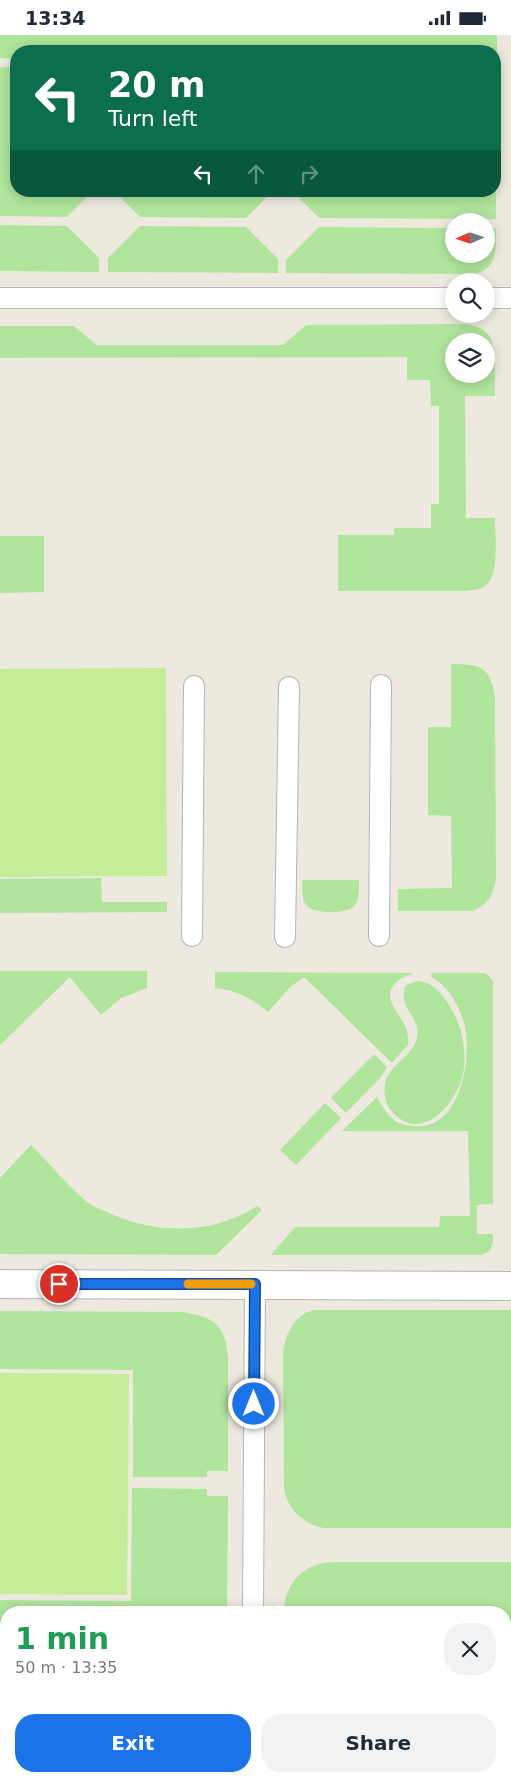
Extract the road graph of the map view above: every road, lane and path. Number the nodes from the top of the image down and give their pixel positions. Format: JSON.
{"nodes":[{"id":1,"x":0,"y":298,"type":"edge"},
{"id":2,"x":445,"y":298,"type":"edge"},
{"id":3,"x":495,"y":298,"type":"edge"},
{"id":4,"x":511,"y":298,"type":"edge"},
{"id":5,"x":380,"y":685,"type":"dead end"},
{"id":6,"x":194,"y":687,"type":"dead end"},
{"id":7,"x":289,"y":687,"type":"dead end"},
{"id":8,"x":192,"y":936,"type":"dead end"},
{"id":9,"x":285,"y":937,"type":"dead end"},
{"id":10,"x":379,"y":937,"type":"dead end"},
{"id":11,"x":0,"y":1284,"type":"edge"},
{"id":12,"x":255,"y":1284,"type":"junction"},
{"id":13,"x":511,"y":1286,"type":"edge"},
{"id":14,"x":253,"y":1606,"type":"edge"}],
"edges":[{"from":1,"to":2,"type":"lane"},
{"from":3,"to":4,"type":"lane"},
{"from":5,"to":10,"type":"lane"},
{"from":6,"to":8,"type":"lane"},
{"from":7,"to":9,"type":"lane"},
{"from":11,"to":12,"type":"street"},
{"from":12,"to":13,"type":"street"},
{"from":12,"to":14,"type":"lane"}]}
